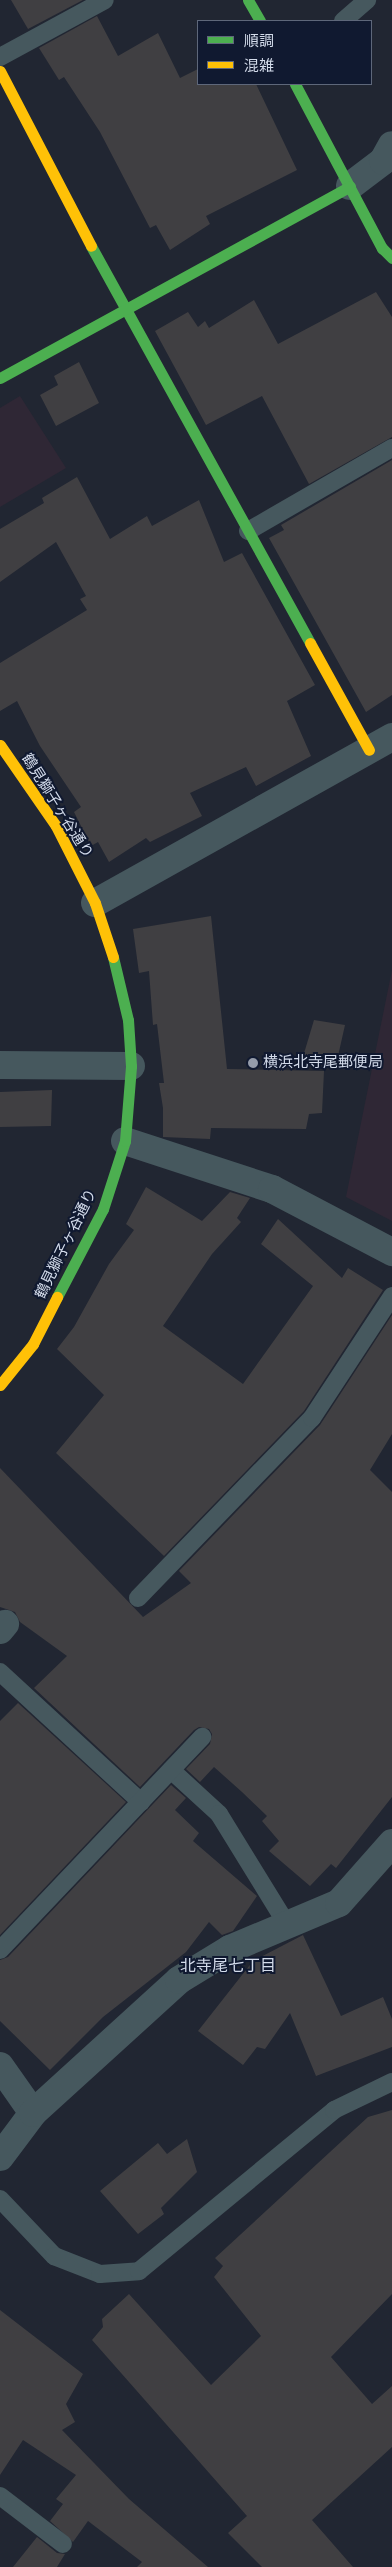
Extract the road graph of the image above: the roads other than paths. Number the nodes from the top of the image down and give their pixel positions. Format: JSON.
{"nodes":[{"id":1,"x":105,"y":0,"type":"edge"},
{"id":2,"x":248,"y":0,"type":"edge"},
{"id":3,"x":367,"y":0,"type":"edge"},
{"id":4,"x":259,"y":20,"type":"edge"},
{"id":5,"x":344,"y":20,"type":"edge"},
{"id":6,"x":0,"y":57,"type":"edge"},
{"id":7,"x":0,"y":71,"type":"edge"},
{"id":8,"x":296,"y":85,"type":"edge"},
{"id":9,"x":392,"y":145,"type":"edge"},
{"id":10,"x":350,"y":186,"type":"junction"},
{"id":11,"x":392,"y":258,"type":"edge"},
{"id":12,"x":125,"y":310,"type":"junction"},
{"id":13,"x":0,"y":378,"type":"edge"},
{"id":14,"x":392,"y":448,"type":"edge"},
{"id":15,"x":248,"y":531,"type":"junction"},
{"id":16,"x":381,"y":743,"type":"edge"},
{"id":17,"x":2,"y":753,"type":"edge"},
{"id":18,"x":95,"y":903,"type":"junction"},
{"id":19,"x":0,"y":1065,"type":"edge"},
{"id":20,"x":131,"y":1066,"type":"junction"},
{"id":21,"x":125,"y":1141,"type":"junction"},
{"id":22,"x":392,"y":1252,"type":"edge"},
{"id":23,"x":392,"y":1296,"type":"edge"},
{"id":24,"x":0,"y":1385,"type":"edge"},
{"id":25,"x":138,"y":1598,"type":"dead end"},
{"id":26,"x":0,"y":1672,"type":"edge"},
{"id":27,"x":202,"y":1737,"type":"dead end"},
{"id":28,"x":171,"y":1770,"type":"junction"},
{"id":29,"x":141,"y":1802,"type":"junction"},
{"id":30,"x":392,"y":1843,"type":"edge"},
{"id":31,"x":286,"y":1923,"type":"junction"},
{"id":32,"x":0,"y":1950,"type":"edge"},
{"id":33,"x":0,"y":2066,"type":"edge"},
{"id":34,"x":392,"y":2082,"type":"edge"},
{"id":35,"x":32,"y":2113,"type":"junction"},
{"id":36,"x":0,"y":2157,"type":"edge"},
{"id":37,"x":0,"y":2199,"type":"edge"},
{"id":38,"x":0,"y":2496,"type":"edge"},
{"id":39,"x":63,"y":2544,"type":"dead end"}],
"edges":[{"from":1,"to":6,"type":"lane"},
{"from":2,"to":4,"type":"street"},
{"from":3,"to":5,"type":"lane"},
{"from":7,"to":12,"type":"street"},
{"from":8,"to":10,"type":"street"},
{"from":9,"to":10,"type":"street"},
{"from":10,"to":11,"type":"street"},
{"from":10,"to":12,"type":"street"},
{"from":12,"to":13,"type":"street"},
{"from":12,"to":15,"type":"street"},
{"from":14,"to":15,"type":"lane"},
{"from":15,"to":16,"type":"street"},
{"from":16,"to":18,"type":"street"},
{"from":17,"to":18,"type":"street","name":"鶴見獅子ヶ谷通り"},
{"from":18,"to":20,"type":"street","name":"鶴見獅子ヶ谷通り"},
{"from":19,"to":20,"type":"street"},
{"from":20,"to":21,"type":"street","name":"鶴見獅子ヶ谷通り"},
{"from":21,"to":22,"type":"street"},
{"from":21,"to":24,"type":"street","name":"鶴見獅子ヶ谷通り"},
{"from":23,"to":25,"type":"lane"},
{"from":26,"to":29,"type":"lane"},
{"from":27,"to":28,"type":"lane"},
{"from":28,"to":29,"type":"lane"},
{"from":28,"to":31,"type":"lane"},
{"from":29,"to":32,"type":"lane"},
{"from":30,"to":31,"type":"street"},
{"from":31,"to":35,"type":"street"},
{"from":33,"to":35,"type":"street"},
{"from":34,"to":37,"type":"lane"},
{"from":35,"to":36,"type":"street"},
{"from":38,"to":39,"type":"lane"}]}
